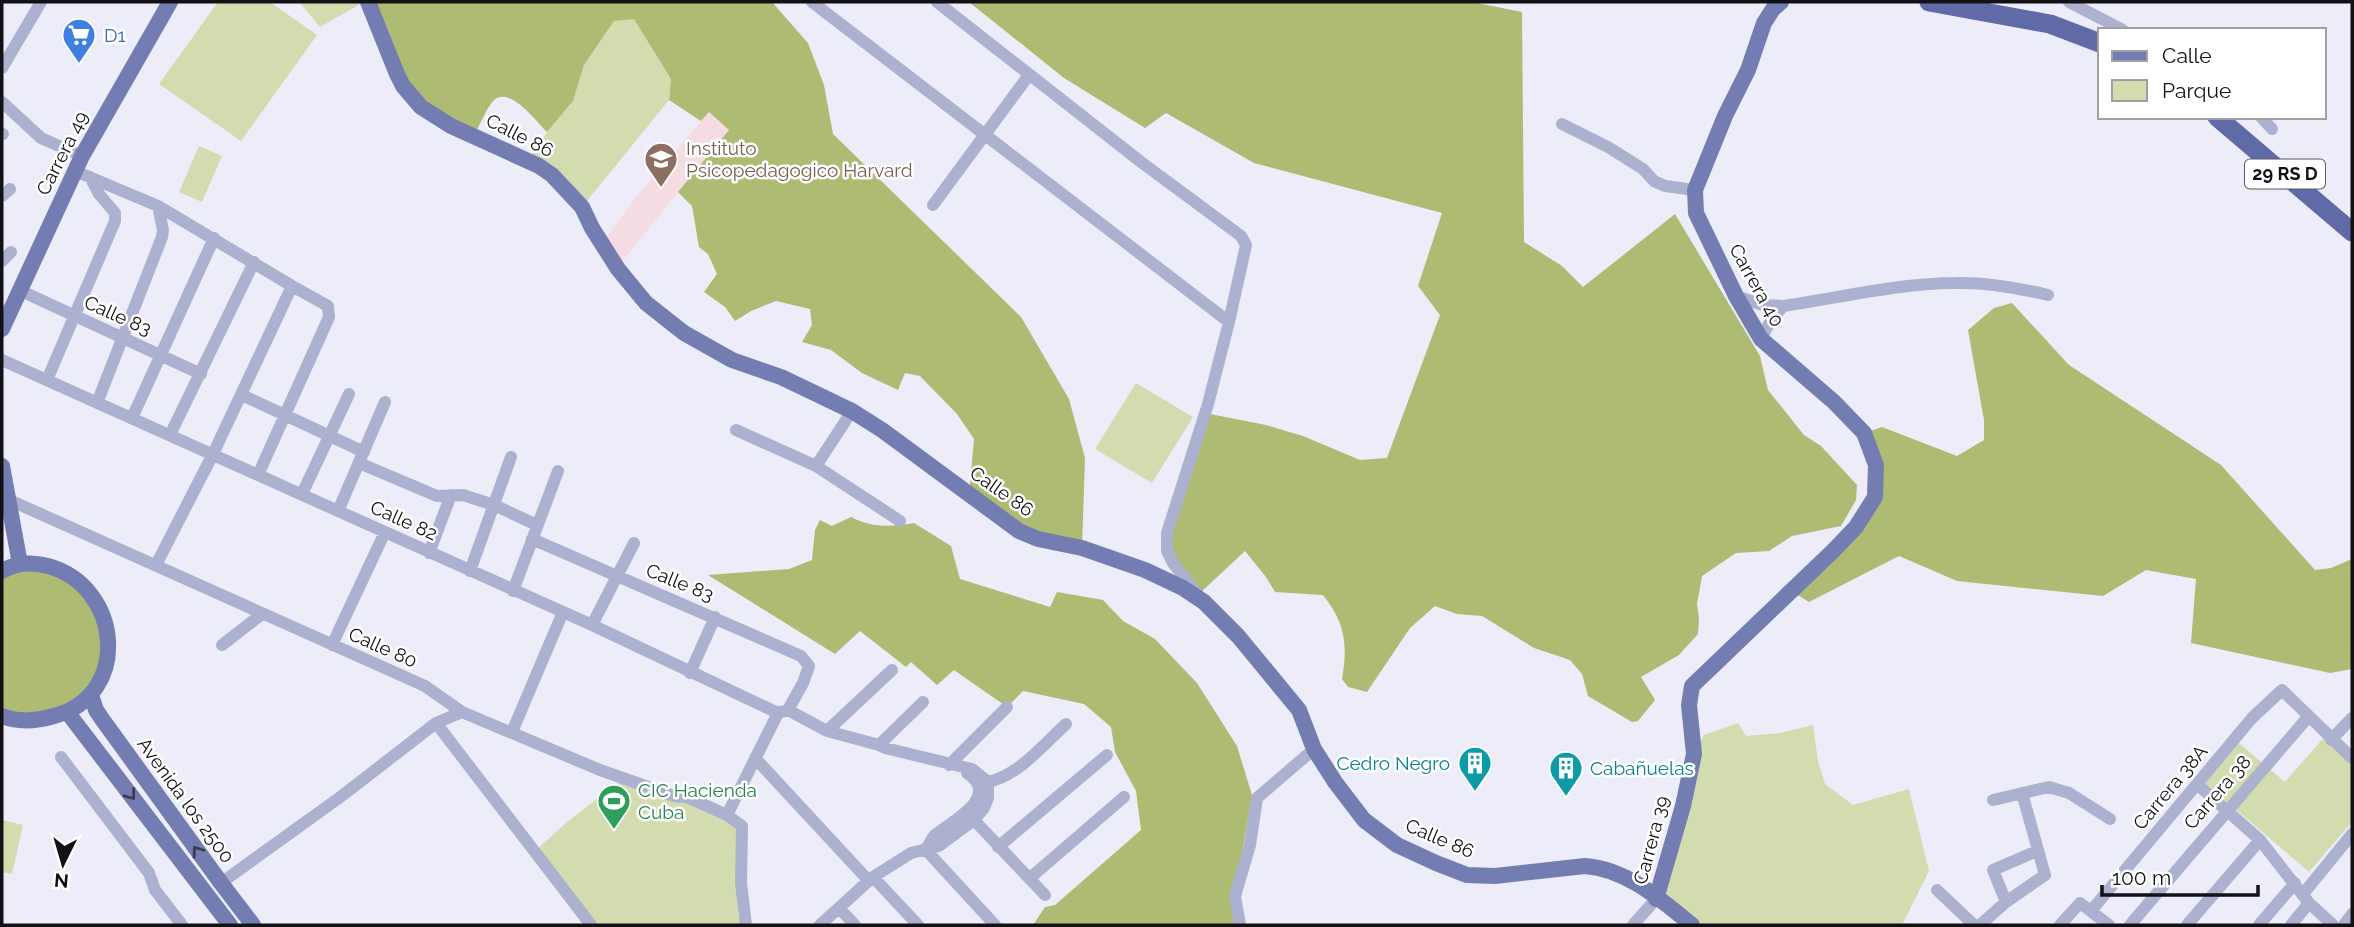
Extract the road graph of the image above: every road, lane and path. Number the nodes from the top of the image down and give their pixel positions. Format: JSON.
{"nodes":[{"id":1,"x":41,"y":2,"type":"edge"},
{"id":2,"x":170,"y":2,"type":"edge"},
{"id":3,"x":368,"y":2,"type":"edge"},
{"id":4,"x":812,"y":2,"type":"edge"},
{"id":5,"x":937,"y":2,"type":"edge"},
{"id":6,"x":1760,"y":2,"type":"edge"},
{"id":7,"x":1781,"y":2,"type":"edge"},
{"id":8,"x":1929,"y":2,"type":"edge"},
{"id":9,"x":2069,"y":2,"type":"edge"},
{"id":10,"x":1764,"y":23,"type":"junction"},
{"id":11,"x":2119,"y":28,"type":"edge"},
{"id":12,"x":2098,"y":42,"type":"edge"},
{"id":13,"x":2,"y":68,"type":"edge"},
{"id":14,"x":1029,"y":75,"type":"junction"},
{"id":15,"x":2,"y":102,"type":"edge"},
{"id":16,"x":2219,"y":119,"type":"edge"},
{"id":17,"x":2263,"y":119,"type":"edge"},
{"id":18,"x":1562,"y":124,"type":"dead end"},
{"id":19,"x":2272,"y":129,"type":"dead end"},
{"id":20,"x":983,"y":135,"type":"junction"},
{"id":21,"x":82,"y":168,"type":"junction"},
{"id":22,"x":1695,"y":190,"type":"junction"},
{"id":23,"x":933,"y":205,"type":"dead end"},
{"id":24,"x":158,"y":206,"type":"junction"},
{"id":25,"x":2352,"y":232,"type":"edge"},
{"id":26,"x":214,"y":238,"type":"junction"},
{"id":27,"x":254,"y":262,"type":"junction"},
{"id":28,"x":292,"y":286,"type":"junction"},
{"id":29,"x":19,"y":290,"type":"junction"},
{"id":30,"x":2048,"y":295,"type":"dead end"},
{"id":31,"x":1736,"y":296,"type":"junction"},
{"id":32,"x":1783,"y":306,"type":"junction"},
{"id":33,"x":74,"y":316,"type":"junction"},
{"id":34,"x":1229,"y":322,"type":"junction"},
{"id":35,"x":3,"y":323,"type":"edge"},
{"id":36,"x":123,"y":339,"type":"junction"},
{"id":37,"x":1761,"y":339,"type":"junction"},
{"id":38,"x":162,"y":356,"type":"junction"},
{"id":39,"x":2,"y":360,"type":"edge"},
{"id":40,"x":201,"y":374,"type":"junction"},
{"id":41,"x":47,"y":380,"type":"junction"},
{"id":42,"x":242,"y":394,"type":"junction"},
{"id":43,"x":349,"y":394,"type":"dead end"},
{"id":44,"x":97,"y":402,"type":"junction"},
{"id":45,"x":385,"y":402,"type":"dead end"},
{"id":46,"x":852,"y":411,"type":"junction"},
{"id":47,"x":286,"y":415,"type":"junction"},
{"id":48,"x":132,"y":418,"type":"junction"},
{"id":49,"x":736,"y":430,"type":"dead end"},
{"id":50,"x":170,"y":435,"type":"junction"},
{"id":51,"x":329,"y":435,"type":"junction"},
{"id":52,"x":213,"y":454,"type":"junction"},
{"id":53,"x":512,"y":457,"type":"dead end"},
{"id":54,"x":361,"y":458,"type":"junction"},
{"id":55,"x":2,"y":466,"type":"edge"},
{"id":56,"x":816,"y":466,"type":"junction"},
{"id":57,"x":558,"y":471,"type":"dead end"},
{"id":58,"x":258,"y":475,"type":"junction"},
{"id":59,"x":302,"y":494,"type":"junction"},
{"id":60,"x":451,"y":495,"type":"junction"},
{"id":61,"x":7,"y":499,"type":"junction"},
{"id":62,"x":494,"y":505,"type":"junction"},
{"id":63,"x":338,"y":511,"type":"junction"},
{"id":64,"x":900,"y":521,"type":"dead end"},
{"id":65,"x":537,"y":525,"type":"junction"},
{"id":66,"x":385,"y":532,"type":"junction"},
{"id":67,"x":532,"y":539,"type":"junction"},
{"id":68,"x":634,"y":543,"type":"dead end"},
{"id":69,"x":429,"y":552,"type":"junction"},
{"id":70,"x":20,"y":564,"type":"junction"},
{"id":71,"x":156,"y":565,"type":"junction"},
{"id":72,"x":2,"y":571,"type":"edge"},
{"id":73,"x":470,"y":571,"type":"junction"},
{"id":74,"x":616,"y":577,"type":"junction"},
{"id":75,"x":513,"y":590,"type":"junction"},
{"id":76,"x":1793,"y":592,"type":"joint"},
{"id":77,"x":1204,"y":602,"type":"junction"},
{"id":78,"x":563,"y":612,"type":"junction"},
{"id":79,"x":262,"y":614,"type":"junction"},
{"id":80,"x":715,"y":617,"type":"junction"},
{"id":81,"x":592,"y":625,"type":"junction"},
{"id":82,"x":222,"y":645,"type":"dead end"},
{"id":83,"x":332,"y":645,"type":"junction"},
{"id":84,"x":892,"y":670,"type":"dead end"},
{"id":85,"x":690,"y":673,"type":"junction"},
{"id":86,"x":91,"y":695,"type":"junction"},
{"id":87,"x":923,"y":702,"type":"dead end"},
{"id":88,"x":1007,"y":707,"type":"dead end"},
{"id":89,"x":462,"y":712,"type":"junction"},
{"id":90,"x":783,"y":712,"type":"junction"},
{"id":91,"x":68,"y":713,"type":"junction"},
{"id":92,"x":2,"y":716,"type":"edge"},
{"id":93,"x":2308,"y":717,"type":"junction"},
{"id":94,"x":2352,"y":718,"type":"edge"},
{"id":95,"x":436,"y":723,"type":"junction"},
{"id":96,"x":1066,"y":724,"type":"dead end"},
{"id":97,"x":827,"y":731,"type":"junction"},
{"id":98,"x":512,"y":732,"type":"junction"},
{"id":99,"x":2331,"y":740,"type":"junction"},
{"id":100,"x":879,"y":745,"type":"junction"},
{"id":101,"x":1314,"y":749,"type":"junction"},
{"id":102,"x":1107,"y":755,"type":"dead end"},
{"id":103,"x":61,"y":757,"type":"dead end"},
{"id":104,"x":755,"y":758,"type":"junction"},
{"id":105,"x":2352,"y":758,"type":"edge"},
{"id":106,"x":951,"y":765,"type":"junction"},
{"id":107,"x":988,"y":782,"type":"junction"},
{"id":108,"x":2197,"y":785,"type":"junction"},
{"id":109,"x":2022,"y":793,"type":"junction"},
{"id":110,"x":1124,"y":797,"type":"dead end"},
{"id":111,"x":1993,"y":800,"type":"dead end"},
{"id":112,"x":2227,"y":810,"type":"junction"},
{"id":113,"x":727,"y":815,"type":"junction"},
{"id":114,"x":2110,"y":819,"type":"dead end"},
{"id":115,"x":974,"y":820,"type":"junction"},
{"id":116,"x":2352,"y":835,"type":"edge"},
{"id":117,"x":2260,"y":840,"type":"junction"},
{"id":118,"x":998,"y":847,"type":"junction"},
{"id":119,"x":926,"y":850,"type":"junction"},
{"id":120,"x":2037,"y":851,"type":"junction"},
{"id":121,"x":1030,"y":878,"type":"junction"},
{"id":122,"x":871,"y":879,"type":"junction"},
{"id":123,"x":220,"y":883,"type":"junction"},
{"id":124,"x":2295,"y":883,"type":"junction"},
{"id":125,"x":1937,"y":890,"type":"dead end"},
{"id":126,"x":1045,"y":895,"type":"dead end"},
{"id":127,"x":1656,"y":899,"type":"junction"},
{"id":128,"x":2306,"y":899,"type":"junction"},
{"id":129,"x":2006,"y":902,"type":"junction"},
{"id":130,"x":2085,"y":907,"type":"junction"},
{"id":131,"x":839,"y":908,"type":"junction"},
{"id":132,"x":2352,"y":914,"type":"edge"},
{"id":133,"x":182,"y":925,"type":"edge"},
{"id":134,"x":230,"y":925,"type":"edge"},
{"id":135,"x":253,"y":925,"type":"edge"},
{"id":136,"x":590,"y":925,"type":"edge"},
{"id":137,"x":746,"y":925,"type":"edge"},
{"id":138,"x":821,"y":925,"type":"edge"},
{"id":139,"x":855,"y":925,"type":"edge"},
{"id":140,"x":918,"y":925,"type":"edge"},
{"id":141,"x":995,"y":925,"type":"edge"},
{"id":142,"x":1240,"y":925,"type":"edge"},
{"id":143,"x":1633,"y":925,"type":"edge"},
{"id":144,"x":1692,"y":925,"type":"edge"},
{"id":145,"x":1974,"y":925,"type":"edge"},
{"id":146,"x":1980,"y":925,"type":"edge"},
{"id":147,"x":2060,"y":925,"type":"edge"},
{"id":148,"x":2109,"y":925,"type":"edge"},
{"id":149,"x":2130,"y":925,"type":"edge"},
{"id":150,"x":2187,"y":925,"type":"edge"},
{"id":151,"x":2259,"y":925,"type":"edge"},
{"id":152,"x":2291,"y":925,"type":"edge"},
{"id":153,"x":2333,"y":925,"type":"edge"},
{"id":154,"x":2344,"y":925,"type":"edge"}],
"edges":[{"from":1,"to":13,"type":"street"},
{"from":2,"to":21,"type":"main road","name":"Carrera 49"},
{"from":3,"to":46,"type":"main road","name":"Calle 86"},
{"from":4,"to":20,"type":"street"},
{"from":5,"to":14,"type":"street"},
{"from":6,"to":10,"type":"main road"},
{"from":7,"to":10,"type":"main road"},
{"from":8,"to":12,"type":"highway"},
{"from":9,"to":11,"type":"street"},
{"from":10,"to":22,"type":"main road"},
{"from":14,"to":20,"type":"street"},
{"from":14,"to":34,"type":"street"},
{"from":15,"to":21,"type":"street"},
{"from":16,"to":25,"type":"highway","number":"29 RS D"},
{"from":17,"to":19,"type":"street"},
{"from":18,"to":22,"type":"street"},
{"from":20,"to":23,"type":"street"},
{"from":20,"to":34,"type":"street"},
{"from":21,"to":24,"type":"street"},
{"from":21,"to":29,"type":"main road","name":"Carrera 49"},
{"from":21,"to":33,"type":"street"},
{"from":22,"to":31,"type":"main road","name":"Carrera 40"},
{"from":24,"to":26,"type":"street"},
{"from":24,"to":36,"type":"street"},
{"from":26,"to":27,"type":"street"},
{"from":26,"to":38,"type":"street"},
{"from":27,"to":28,"type":"street"},
{"from":27,"to":40,"type":"street"},
{"from":28,"to":42,"type":"street"},
{"from":28,"to":47,"type":"street"},
{"from":29,"to":33,"type":"street","name":"Calle 83"},
{"from":29,"to":35,"type":"main road","name":"Carrera 49"},
{"from":30,"to":32,"type":"street"},
{"from":31,"to":32,"type":"street"},
{"from":31,"to":37,"type":"main road","name":"Carrera 40"},
{"from":32,"to":37,"type":"street"},
{"from":33,"to":36,"type":"street","name":"Calle 83"},
{"from":33,"to":41,"type":"street"},
{"from":34,"to":77,"type":"street"},
{"from":36,"to":38,"type":"street","name":"Calle 83"},
{"from":36,"to":44,"type":"street"},
{"from":37,"to":76,"type":"main road","name":"Carrera 40"},
{"from":38,"to":40,"type":"street","name":"Calle 83"},
{"from":38,"to":48,"type":"street"},
{"from":39,"to":41,"type":"street","name":"Calle 82"},
{"from":40,"to":50,"type":"street"},
{"from":41,"to":44,"type":"street","name":"Calle 82"},
{"from":42,"to":47,"type":"street"},
{"from":42,"to":52,"type":"street"},
{"from":43,"to":51,"type":"street"},
{"from":44,"to":48,"type":"street","name":"Calle 82"},
{"from":45,"to":54,"type":"street"},
{"from":46,"to":56,"type":"street"},
{"from":46,"to":77,"type":"main road","name":"Calle 86"},
{"from":47,"to":51,"type":"street"},
{"from":47,"to":58,"type":"street"},
{"from":48,"to":50,"type":"street","name":"Calle 82"},
{"from":49,"to":56,"type":"street"},
{"from":50,"to":52,"type":"street","name":"Calle 82"},
{"from":51,"to":54,"type":"street"},
{"from":51,"to":59,"type":"street"},
{"from":52,"to":58,"type":"street","name":"Calle 82"},
{"from":52,"to":71,"type":"street"},
{"from":53,"to":62,"type":"street"},
{"from":54,"to":60,"type":"street"},
{"from":54,"to":63,"type":"street"},
{"from":55,"to":61,"type":"main road"},
{"from":56,"to":64,"type":"street"},
{"from":57,"to":65,"type":"street"},
{"from":58,"to":59,"type":"street","name":"Calle 82"},
{"from":59,"to":63,"type":"street","name":"Calle 82"},
{"from":60,"to":62,"type":"street"},
{"from":60,"to":69,"type":"street"},
{"from":61,"to":70,"type":"main road"},
{"from":61,"to":71,"type":"street","name":"Calle 80"},
{"from":62,"to":65,"type":"street"},
{"from":62,"to":73,"type":"street"},
{"from":63,"to":66,"type":"street","name":"Calle 82"},
{"from":65,"to":67,"type":"street"},
{"from":66,"to":69,"type":"street","name":"Calle 82"},
{"from":66,"to":83,"type":"street"},
{"from":67,"to":74,"type":"street","name":"Calle 83"},
{"from":67,"to":75,"type":"street"},
{"from":68,"to":74,"type":"street"},
{"from":69,"to":73,"type":"street","name":"Calle 82"},
{"from":70,"to":72,"type":"main road"},
{"from":70,"to":86,"type":"main road"},
{"from":71,"to":79,"type":"street","name":"Calle 80"},
{"from":73,"to":75,"type":"street","name":"Calle 82"},
{"from":74,"to":80,"type":"street","name":"Calle 83"},
{"from":74,"to":81,"type":"street"},
{"from":75,"to":78,"type":"street","name":"Calle 82"},
{"from":76,"to":127,"type":"main road","name":"Carrera 39"},
{"from":77,"to":101,"type":"main road","name":"Calle 86"},
{"from":78,"to":81,"type":"street","name":"Calle 82"},
{"from":78,"to":98,"type":"street"},
{"from":79,"to":82,"type":"street"},
{"from":79,"to":83,"type":"street","name":"Calle 80"},
{"from":80,"to":85,"type":"street"},
{"from":80,"to":90,"type":"street","name":"Calle 83"},
{"from":81,"to":85,"type":"street","name":"Calle 82"},
{"from":83,"to":89,"type":"street","name":"Calle 80"},
{"from":84,"to":97,"type":"street"},
{"from":85,"to":90,"type":"street","name":"Calle 82"},
{"from":86,"to":91,"type":"main road"},
{"from":123,"to":86,"type":"main road","name":"Avenida los 2500","one_way":true},
{"from":87,"to":100,"type":"street"},
{"from":88,"to":106,"type":"street"},
{"from":89,"to":95,"type":"street"},
{"from":89,"to":98,"type":"street","name":"Calle 80"},
{"from":90,"to":97,"type":"street","name":"Calle 82"},
{"from":90,"to":104,"type":"street"},
{"from":91,"to":92,"type":"main road"},
{"from":91,"to":134,"type":"main road","name":"Avenida los 2500","one_way":true},
{"from":93,"to":99,"type":"street"},
{"from":93,"to":108,"type":"street","name":"Carrera 38A"},
{"from":93,"to":112,"type":"street","name":"Carrera 38"},
{"from":94,"to":99,"type":"street"},
{"from":95,"to":123,"type":"street"},
{"from":95,"to":136,"type":"street"},
{"from":96,"to":107,"type":"street"},
{"from":97,"to":100,"type":"street","name":"Calle 82"},
{"from":98,"to":113,"type":"street","name":"Calle 80"},
{"from":99,"to":105,"type":"street"},
{"from":100,"to":106,"type":"street","name":"Calle 82"},
{"from":101,"to":127,"type":"main road","name":"Calle 86"},
{"from":101,"to":142,"type":"street"},
{"from":102,"to":118,"type":"street"},
{"from":103,"to":133,"type":"street"},
{"from":104,"to":113,"type":"street"},
{"from":104,"to":122,"type":"street"},
{"from":106,"to":107,"type":"street","name":"Calle 82"},
{"from":106,"to":119,"type":"street"},
{"from":107,"to":115,"type":"street"},
{"from":108,"to":112,"type":"street"},
{"from":108,"to":130,"type":"street","name":"Carrera 38A"},
{"from":109,"to":111,"type":"street"},
{"from":109,"to":114,"type":"street"},
{"from":109,"to":120,"type":"street"},
{"from":110,"to":121,"type":"street"},
{"from":112,"to":117,"type":"street"},
{"from":112,"to":149,"type":"street","name":"Carrera 38"},
{"from":113,"to":137,"type":"street","name":"Calle 80"},
{"from":115,"to":118,"type":"street"},
{"from":115,"to":119,"type":"street"},
{"from":116,"to":128,"type":"street"},
{"from":117,"to":124,"type":"street"},
{"from":117,"to":150,"type":"street"},
{"from":118,"to":121,"type":"street"},
{"from":119,"to":122,"type":"street"},
{"from":119,"to":141,"type":"street"},
{"from":120,"to":129,"type":"street"},
{"from":120,"to":129,"type":"street"},
{"from":121,"to":126,"type":"street"},
{"from":122,"to":131,"type":"street"},
{"from":122,"to":140,"type":"street"},
{"from":123,"to":135,"type":"main road","name":"Avenida los 2500"},
{"from":124,"to":128,"type":"street"},
{"from":124,"to":151,"type":"street"},
{"from":125,"to":145,"type":"street"},
{"from":127,"to":143,"type":"street","name":"Carrera 39"},
{"from":127,"to":144,"type":"main road","name":"Calle 86"},
{"from":128,"to":152,"type":"street"},
{"from":128,"to":153,"type":"street"},
{"from":129,"to":146,"type":"street"},
{"from":130,"to":147,"type":"street","name":"Carrera 38A"},
{"from":130,"to":148,"type":"street"},
{"from":131,"to":138,"type":"street"},
{"from":131,"to":139,"type":"street"},
{"from":132,"to":154,"type":"street"}]}
